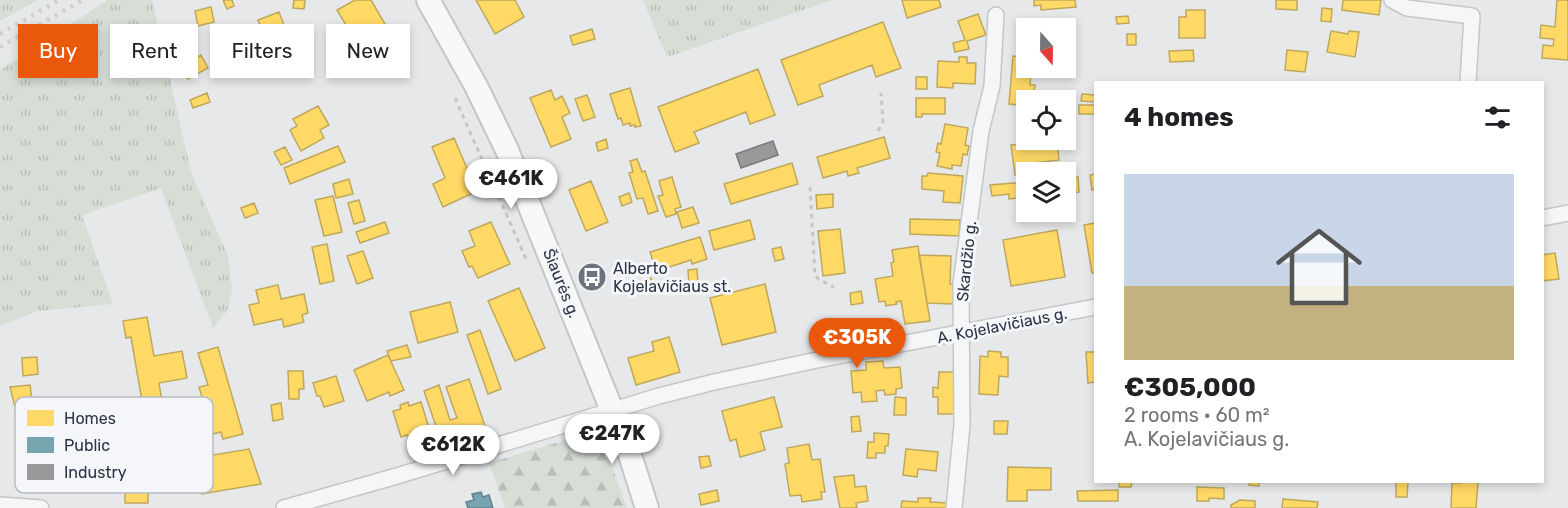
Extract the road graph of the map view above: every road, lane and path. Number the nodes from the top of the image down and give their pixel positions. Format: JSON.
{"nodes":[{"id":1,"x":428,"y":0,"type":"edge"},
{"id":2,"x":1392,"y":0,"type":"edge"},
{"id":3,"x":996,"y":15,"type":"dead end"},
{"id":4,"x":1468,"y":81,"type":"edge"},
{"id":5,"x":881,"y":93,"type":"dead end"},
{"id":6,"x":455,"y":98,"type":"dead end"},
{"id":7,"x":878,"y":131,"type":"dead end"},
{"id":8,"x":810,"y":187,"type":"dead end"},
{"id":9,"x":1568,"y":213,"type":"edge"},
{"id":10,"x":1544,"y":218,"type":"edge"},
{"id":11,"x":530,"y":267,"type":"dead end"},
{"id":12,"x":834,"y":287,"type":"dead end"},
{"id":13,"x":1094,"y":307,"type":"edge"},
{"id":14,"x":960,"y":333,"type":"junction"},
{"id":15,"x":612,"y":411,"type":"junction"},
{"id":16,"x":0,"y":505,"type":"edge"},
{"id":17,"x":41,"y":508,"type":"edge"},
{"id":18,"x":284,"y":508,"type":"edge"},
{"id":19,"x":647,"y":508,"type":"edge"},
{"id":20,"x":954,"y":508,"type":"edge"}],
"edges":[{"from":1,"to":15,"type":"main road","name":"Šiaurės g."},
{"from":2,"to":4,"type":"street"},
{"from":3,"to":14,"type":"street","name":"Skardžio g."},
{"from":5,"to":7,"type":"path"},
{"from":6,"to":11,"type":"path"},
{"from":8,"to":12,"type":"path"},
{"from":9,"to":10,"type":"street"},
{"from":13,"to":14,"type":"street","name":"A. Kojelavičiaus g."},
{"from":14,"to":15,"type":"street","name":"A. Kojelavičiaus g."},
{"from":14,"to":20,"type":"street","name":"Skardžio g."},
{"from":15,"to":18,"type":"street","name":"A. Kojelavičiaus g."},
{"from":15,"to":19,"type":"main road","name":"Šiaurės g."},
{"from":16,"to":17,"type":"street"}]}
